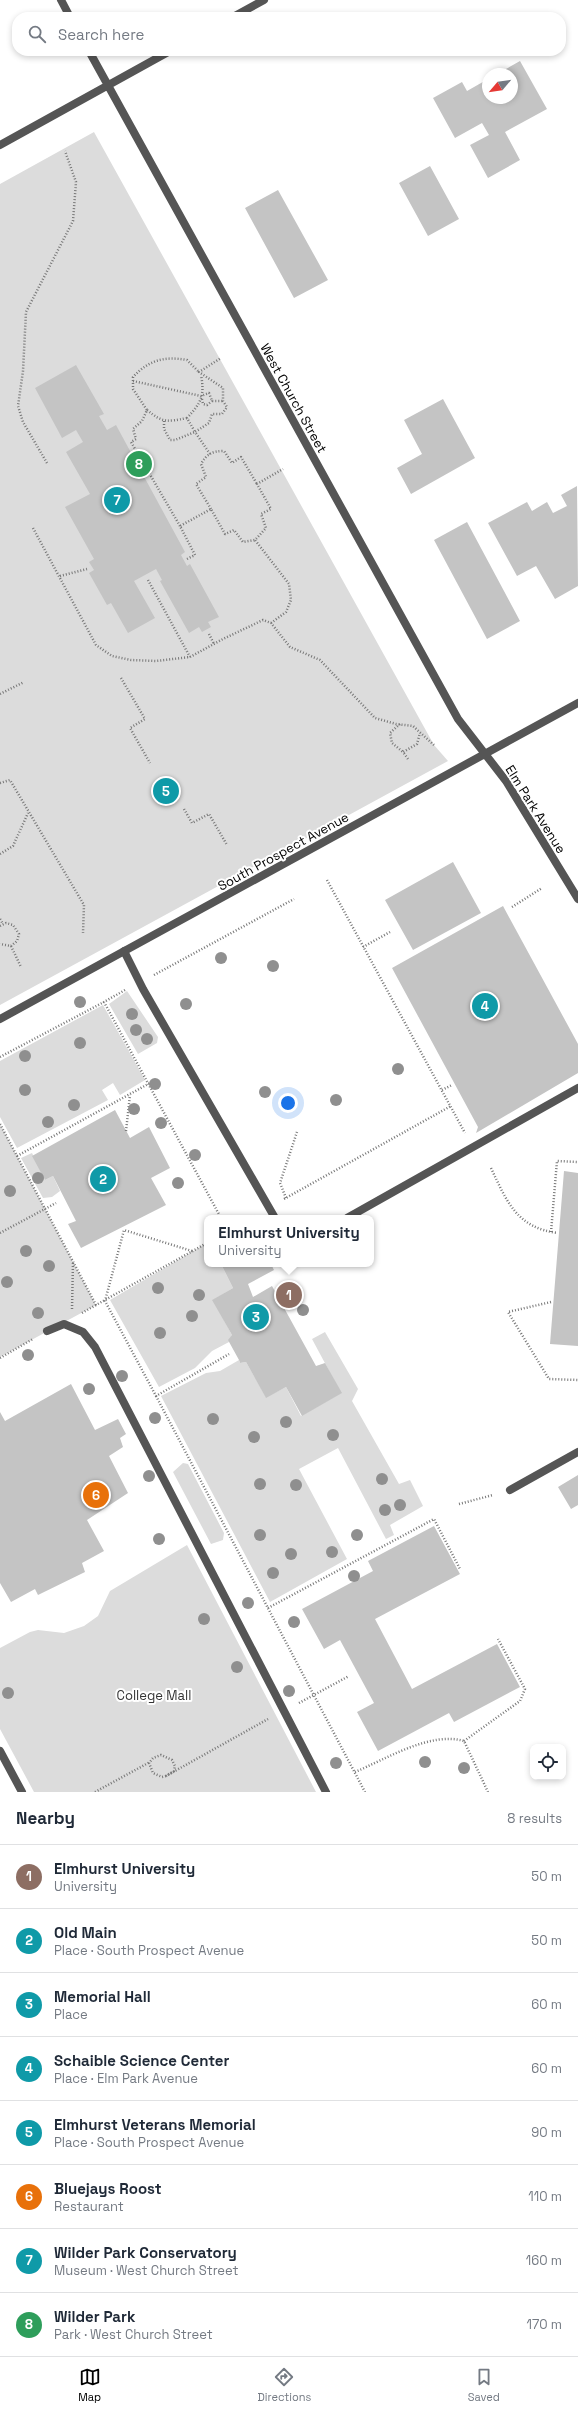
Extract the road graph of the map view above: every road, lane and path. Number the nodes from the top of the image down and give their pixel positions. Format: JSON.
{"nodes":[{"id":1,"x":61,"y":0,"type":"edge"},
{"id":2,"x":264,"y":0,"type":"edge"},
{"id":3,"x":67,"y":12,"type":"edge"},
{"id":4,"x":242,"y":12,"type":"edge"},
{"id":5,"x":92,"y":56,"type":"edge"},
{"id":6,"x":161,"y":56,"type":"edge"},
{"id":7,"x":107,"y":85,"type":"junction"},
{"id":8,"x":0,"y":145,"type":"edge"},
{"id":9,"x":65,"y":152,"type":"dead end"},
{"id":10,"x":221,"y":358,"type":"dead end"},
{"id":11,"x":200,"y":373,"type":"junction"},
{"id":12,"x":133,"y":381,"type":"junction"},
{"id":13,"x":202,"y":396,"type":"junction"},
{"id":14,"x":212,"y":401,"type":"junction"},
{"id":15,"x":223,"y":401,"type":"junction"},
{"id":16,"x":147,"y":410,"type":"junction"},
{"id":17,"x":187,"y":418,"type":"junction"},
{"id":18,"x":164,"y":421,"type":"junction"},
{"id":19,"x":195,"y":432,"type":"junction"},
{"id":20,"x":210,"y":454,"type":"junction"},
{"id":21,"x":48,"y":463,"type":"dead end"},
{"id":22,"x":283,"y":469,"type":"dead end"},
{"id":23,"x":257,"y":484,"type":"junction"},
{"id":24,"x":211,"y":509,"type":"junction"},
{"id":25,"x":180,"y":526,"type":"junction"},
{"id":26,"x":33,"y":528,"type":"dead end"},
{"id":27,"x":255,"y":540,"type":"junction"},
{"id":28,"x":188,"y":559,"type":"dead end"},
{"id":29,"x":87,"y":569,"type":"dead end"},
{"id":30,"x":60,"y":576,"type":"junction"},
{"id":31,"x":148,"y":580,"type":"dead end"},
{"id":32,"x":272,"y":623,"type":"junction"},
{"id":33,"x":209,"y":634,"type":"dead end"},
{"id":34,"x":214,"y":644,"type":"junction"},
{"id":35,"x":190,"y":657,"type":"junction"},
{"id":36,"x":121,"y":678,"type":"dead end"},
{"id":37,"x":24,"y":682,"type":"dead end"},
{"id":38,"x":0,"y":694,"type":"edge"},
{"id":39,"x":578,"y":703,"type":"edge"},
{"id":40,"x":400,"y":724,"type":"junction"},
{"id":41,"x":420,"y":733,"type":"junction"},
{"id":42,"x":434,"y":745,"type":"dead end"},
{"id":43,"x":403,"y":752,"type":"junction"},
{"id":44,"x":485,"y":754,"type":"junction"},
{"id":45,"x":408,"y":760,"type":"dead end"},
{"id":46,"x":150,"y":764,"type":"dead end"},
{"id":47,"x":0,"y":782,"type":"edge"},
{"id":48,"x":184,"y":809,"type":"dead end"},
{"id":49,"x":29,"y":812,"type":"junction"},
{"id":50,"x":227,"y":845,"type":"dead end"},
{"id":51,"x":0,"y":854,"type":"edge"},
{"id":52,"x":327,"y":880,"type":"dead end"},
{"id":53,"x":542,"y":888,"type":"dead end"},
{"id":54,"x":294,"y":899,"type":"dead end"},
{"id":55,"x":578,"y":899,"type":"edge"},
{"id":56,"x":512,"y":907,"type":"dead end"},
{"id":57,"x":0,"y":919,"type":"edge"},
{"id":58,"x":1,"y":925,"type":"edge"},
{"id":59,"x":390,"y":932,"type":"dead end"},
{"id":60,"x":83,"y":933,"type":"dead end"},
{"id":61,"x":0,"y":944,"type":"edge"},
{"id":62,"x":11,"y":946,"type":"junction"},
{"id":63,"x":363,"y":947,"type":"junction"},
{"id":64,"x":124,"y":951,"type":"junction"},
{"id":65,"x":21,"y":967,"type":"dead end"},
{"id":66,"x":140,"y":982,"type":"junction"},
{"id":67,"x":104,"y":1002,"type":"junction"},
{"id":68,"x":0,"y":1019,"type":"edge"},
{"id":69,"x":0,"y":1057,"type":"edge"},
{"id":70,"x":150,"y":1083,"type":"junction"},
{"id":71,"x":452,"y":1085,"type":"dead end"},
{"id":72,"x":578,"y":1088,"type":"edge"},
{"id":73,"x":442,"y":1090,"type":"junction"},
{"id":74,"x":130,"y":1094,"type":"junction"},
{"id":75,"x":451,"y":1106,"type":"junction"},
{"id":76,"x":0,"y":1124,"type":"edge"},
{"id":77,"x":126,"y":1131,"type":"dead end"},
{"id":78,"x":297,"y":1132,"type":"dead end"},
{"id":79,"x":468,"y":1138,"type":"dead end"},
{"id":80,"x":17,"y":1156,"type":"junction"},
{"id":81,"x":578,"y":1162,"type":"edge"},
{"id":82,"x":492,"y":1168,"type":"dead end"},
{"id":83,"x":286,"y":1198,"type":"junction"},
{"id":84,"x":56,"y":1203,"type":"dead end"},
{"id":85,"x":269,"y":1207,"type":"junction"},
{"id":86,"x":45,"y":1209,"type":"junction"},
{"id":87,"x":219,"y":1215,"type":"edge"},
{"id":88,"x":273,"y":1215,"type":"edge"},
{"id":89,"x":352,"y":1215,"type":"edge"},
{"id":90,"x":551,"y":1232,"type":"junction"},
{"id":91,"x":0,"y":1233,"type":"edge"},
{"id":92,"x":558,"y":1233,"type":"dead end"},
{"id":93,"x":204,"y":1245,"type":"edge"},
{"id":94,"x":192,"y":1251,"type":"junction"},
{"id":95,"x":72,"y":1261,"type":"junction"},
{"id":96,"x":104,"y":1300,"type":"junction"},
{"id":97,"x":551,"y":1302,"type":"dead end"},
{"id":98,"x":72,"y":1311,"type":"dead end"},
{"id":99,"x":47,"y":1331,"type":"dead end"},
{"id":100,"x":229,"y":1354,"type":"dead end"},
{"id":101,"x":578,"y":1380,"type":"edge"},
{"id":102,"x":156,"y":1396,"type":"junction"},
{"id":103,"x":578,"y":1452,"type":"edge"},
{"id":104,"x":510,"y":1490,"type":"joint"},
{"id":105,"x":459,"y":1504,"type":"dead end"},
{"id":106,"x":460,"y":1569,"type":"dead end"},
{"id":107,"x":268,"y":1608,"type":"junction"},
{"id":108,"x":498,"y":1639,"type":"dead end"},
{"id":109,"x":349,"y":1676,"type":"dead end"},
{"id":110,"x":314,"y":1695,"type":"junction"},
{"id":111,"x":284,"y":1711,"type":"junction"},
{"id":112,"x":464,"y":1741,"type":"junction"},
{"id":113,"x":0,"y":1751,"type":"edge"},
{"id":114,"x":149,"y":1763,"type":"junction"},
{"id":115,"x":174,"y":1771,"type":"junction"},
{"id":116,"x":355,"y":1772,"type":"junction"},
{"id":117,"x":22,"y":1792,"type":"edge"},
{"id":118,"x":95,"y":1792,"type":"edge"},
{"id":119,"x":326,"y":1792,"type":"edge"},
{"id":120,"x":365,"y":1792,"type":"edge"},
{"id":121,"x":488,"y":1792,"type":"edge"}],
"edges":[{"from":1,"to":3,"type":"street"},
{"from":2,"to":4,"type":"street"},
{"from":5,"to":7,"type":"street","name":"West Church Street"},
{"from":6,"to":7,"type":"street"},
{"from":7,"to":8,"type":"street"},
{"from":7,"to":44,"type":"street","name":"West Church Street"},
{"from":9,"to":21,"type":"path"},
{"from":10,"to":11,"type":"path"},
{"from":11,"to":12,"type":"path"},
{"from":11,"to":13,"type":"path"},
{"from":11,"to":15,"type":"path"},
{"from":12,"to":13,"type":"path"},
{"from":12,"to":16,"type":"path"},
{"from":13,"to":14,"type":"path"},
{"from":13,"to":14,"type":"path"},
{"from":13,"to":17,"type":"path"},
{"from":14,"to":15,"type":"path"},
{"from":15,"to":19,"type":"path"},
{"from":16,"to":18,"type":"path"},
{"from":16,"to":25,"type":"path"},
{"from":17,"to":18,"type":"path"},
{"from":17,"to":19,"type":"path"},
{"from":18,"to":19,"type":"path"},
{"from":19,"to":20,"type":"path"},
{"from":20,"to":23,"type":"path"},
{"from":20,"to":24,"type":"path"},
{"from":22,"to":23,"type":"path"},
{"from":23,"to":27,"type":"path"},
{"from":24,"to":25,"type":"path"},
{"from":24,"to":27,"type":"path"},
{"from":25,"to":28,"type":"path"},
{"from":26,"to":30,"type":"path"},
{"from":27,"to":32,"type":"path"},
{"from":29,"to":30,"type":"path"},
{"from":30,"to":35,"type":"path"},
{"from":31,"to":35,"type":"path"},
{"from":32,"to":34,"type":"path"},
{"from":32,"to":40,"type":"path"},
{"from":33,"to":34,"type":"path"},
{"from":34,"to":35,"type":"path"},
{"from":36,"to":46,"type":"path"},
{"from":37,"to":38,"type":"path"},
{"from":39,"to":44,"type":"street","name":"South Prospect Avenue"},
{"from":40,"to":41,"type":"path"},
{"from":40,"to":43,"type":"path"},
{"from":41,"to":42,"type":"path"},
{"from":41,"to":43,"type":"path"},
{"from":43,"to":45,"type":"path"},
{"from":44,"to":55,"type":"street","name":"Elm Park Avenue"},
{"from":44,"to":64,"type":"street","name":"South Prospect Avenue"},
{"from":47,"to":49,"type":"path"},
{"from":48,"to":50,"type":"path"},
{"from":49,"to":51,"type":"path"},
{"from":49,"to":60,"type":"path"},
{"from":52,"to":63,"type":"path"},
{"from":53,"to":56,"type":"path"},
{"from":54,"to":66,"type":"path"},
{"from":57,"to":58,"type":"path"},
{"from":58,"to":62,"type":"path"},
{"from":59,"to":63,"type":"path"},
{"from":61,"to":62,"type":"path"},
{"from":62,"to":65,"type":"path"},
{"from":63,"to":73,"type":"path"},
{"from":64,"to":66,"type":"street"},
{"from":64,"to":68,"type":"street","name":"South Prospect Avenue"},
{"from":66,"to":67,"type":"path"},
{"from":66,"to":85,"type":"street"},
{"from":67,"to":69,"type":"path"},
{"from":67,"to":70,"type":"path"},
{"from":70,"to":74,"type":"path"},
{"from":70,"to":87,"type":"path"},
{"from":71,"to":73,"type":"path"},
{"from":72,"to":89,"type":"street"},
{"from":73,"to":75,"type":"path"},
{"from":74,"to":77,"type":"path"},
{"from":74,"to":80,"type":"path"},
{"from":75,"to":79,"type":"path"},
{"from":75,"to":83,"type":"path"},
{"from":76,"to":80,"type":"path"},
{"from":78,"to":83,"type":"path"},
{"from":80,"to":86,"type":"path"},
{"from":81,"to":90,"type":"path"},
{"from":82,"to":90,"type":"path"},
{"from":83,"to":85,"type":"path"},
{"from":84,"to":86,"type":"path"},
{"from":85,"to":88,"type":"street"},
{"from":86,"to":91,"type":"path"},
{"from":86,"to":95,"type":"path"},
{"from":90,"to":92,"type":"path"},
{"from":93,"to":94,"type":"path"},
{"from":94,"to":96,"type":"path"},
{"from":94,"to":96,"type":"path"},
{"from":95,"to":96,"type":"path"},
{"from":95,"to":98,"type":"path"},
{"from":96,"to":102,"type":"path"},
{"from":97,"to":101,"type":"path"},
{"from":99,"to":111,"type":"street"},
{"from":100,"to":102,"type":"path"},
{"from":102,"to":107,"type":"path"},
{"from":103,"to":104,"type":"street"},
{"from":104,"to":105,"type":"path"},
{"from":106,"to":107,"type":"path"},
{"from":107,"to":110,"type":"path"},
{"from":108,"to":112,"type":"path"},
{"from":109,"to":110,"type":"path"},
{"from":110,"to":111,"type":"path"},
{"from":110,"to":116,"type":"path"},
{"from":111,"to":115,"type":"path"},
{"from":111,"to":119,"type":"street"},
{"from":112,"to":116,"type":"path"},
{"from":112,"to":121,"type":"path"},
{"from":113,"to":117,"type":"street"},
{"from":114,"to":115,"type":"path"},
{"from":114,"to":115,"type":"path"},
{"from":114,"to":118,"type":"path"},
{"from":116,"to":120,"type":"path"}]}
